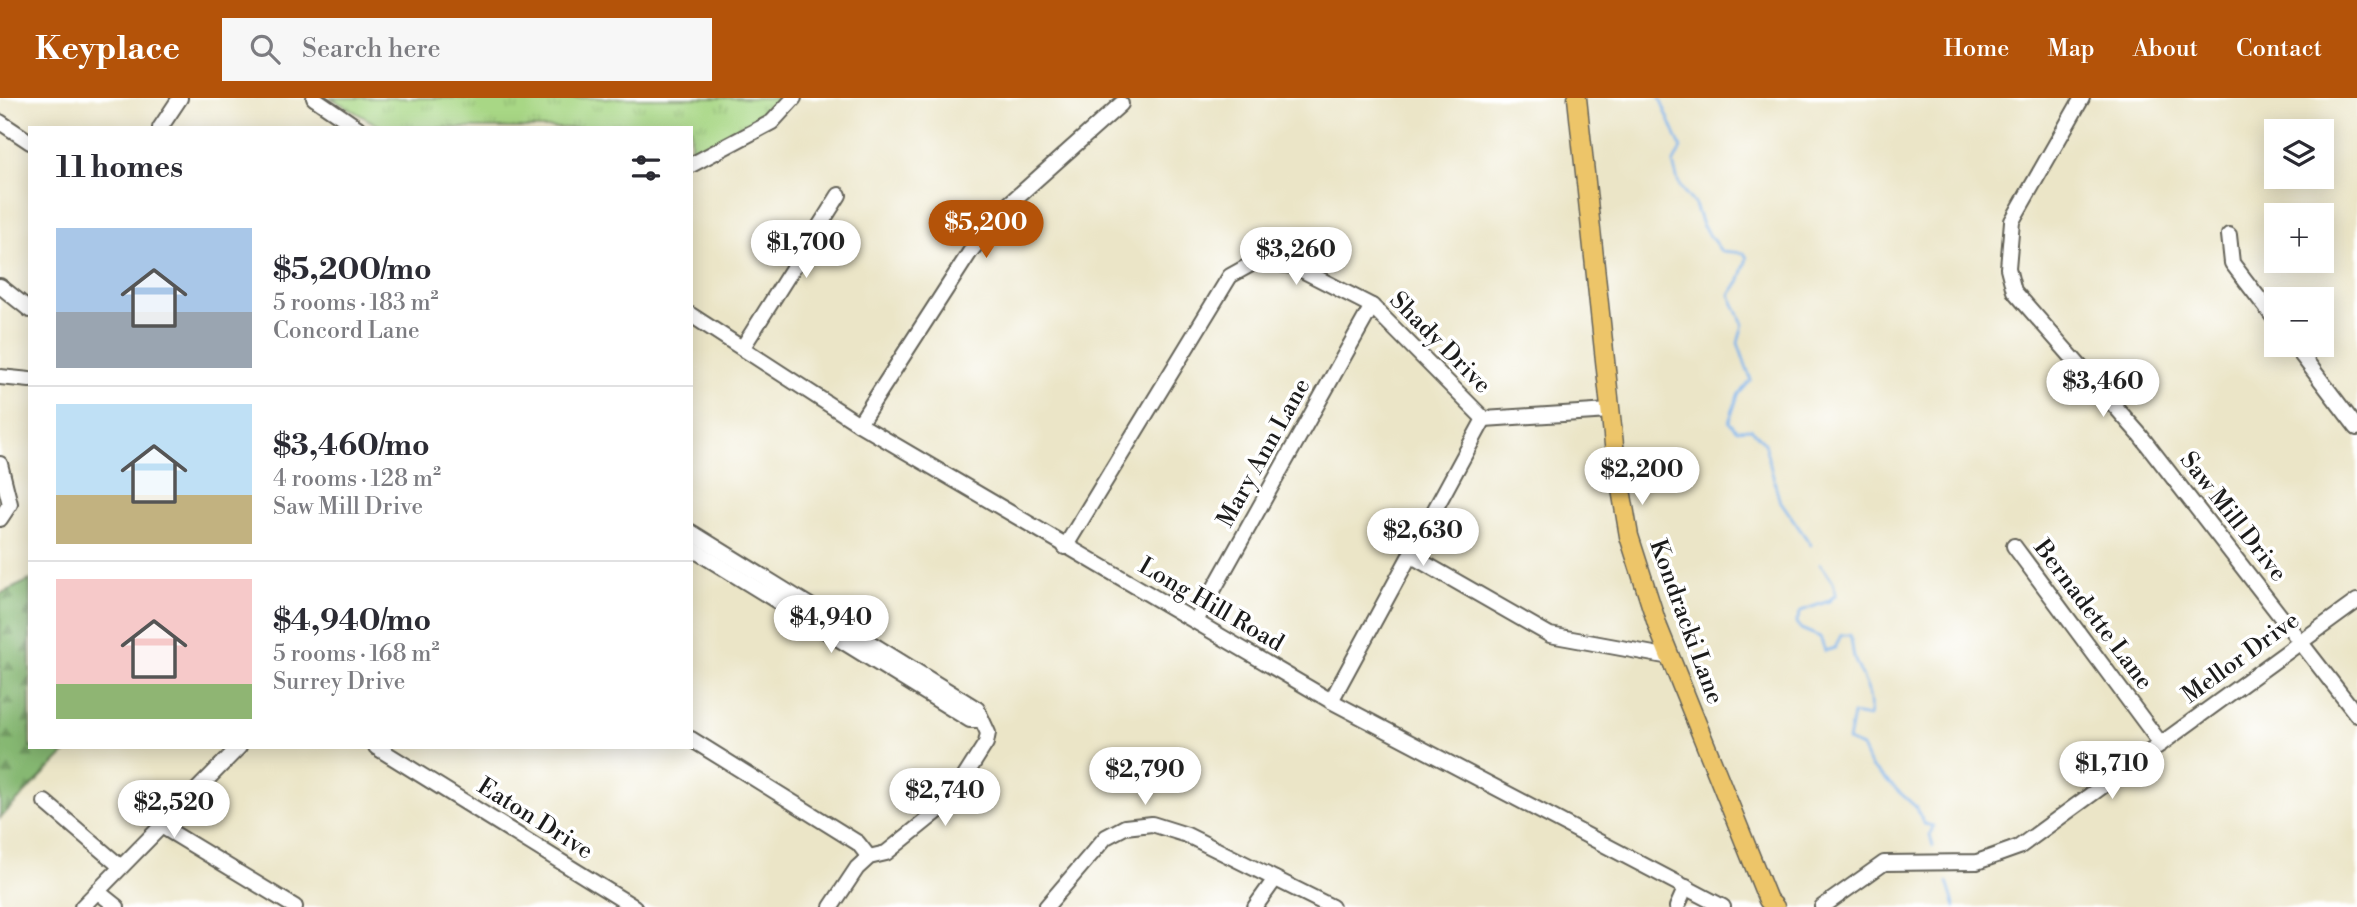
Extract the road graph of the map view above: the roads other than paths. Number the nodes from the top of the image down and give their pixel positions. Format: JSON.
{"nodes":[{"id":1,"x":180,"y":98,"type":"edge"},
{"id":2,"x":314,"y":98,"type":"edge"},
{"id":3,"x":794,"y":98,"type":"edge"},
{"id":4,"x":1577,"y":98,"type":"edge"},
{"id":5,"x":2077,"y":100,"type":"edge"},
{"id":6,"x":1121,"y":104,"type":"dead end"},
{"id":7,"x":0,"y":122,"type":"edge"},
{"id":8,"x":161,"y":126,"type":"edge"},
{"id":9,"x":355,"y":126,"type":"edge"},
{"id":10,"x":28,"y":141,"type":"edge"},
{"id":11,"x":693,"y":164,"type":"edge"},
{"id":12,"x":839,"y":195,"type":"dead end"},
{"id":13,"x":2229,"y":235,"type":"dead end"},
{"id":14,"x":0,"y":286,"type":"edge"},
{"id":15,"x":2264,"y":305,"type":"edge"},
{"id":16,"x":1372,"y":306,"type":"junction"},
{"id":17,"x":28,"y":308,"type":"edge"},
{"id":18,"x":693,"y":316,"type":"edge"},
{"id":19,"x":743,"y":347,"type":"junction"},
{"id":20,"x":2303,"y":357,"type":"edge"},
{"id":21,"x":0,"y":377,"type":"edge"},
{"id":22,"x":28,"y":380,"type":"edge"},
{"id":23,"x":1610,"y":411,"type":"junction"},
{"id":24,"x":1484,"y":419,"type":"junction"},
{"id":25,"x":859,"y":424,"type":"junction"},
{"id":26,"x":2357,"y":428,"type":"edge"},
{"id":27,"x":0,"y":464,"type":"edge"},
{"id":28,"x":0,"y":519,"type":"edge"},
{"id":29,"x":693,"y":533,"type":"edge"},
{"id":30,"x":1065,"y":547,"type":"junction"},
{"id":31,"x":2014,"y":547,"type":"dead end"},
{"id":32,"x":693,"y":549,"type":"edge"},
{"id":33,"x":1410,"y":555,"type":"junction"},
{"id":34,"x":2357,"y":601,"type":"edge"},
{"id":35,"x":1195,"y":621,"type":"junction"},
{"id":36,"x":2301,"y":642,"type":"junction"},
{"id":37,"x":1670,"y":657,"type":"junction"},
{"id":38,"x":1331,"y":701,"type":"junction"},
{"id":39,"x":2357,"y":715,"type":"edge"},
{"id":40,"x":982,"y":720,"type":"junction"},
{"id":41,"x":693,"y":740,"type":"edge"},
{"id":42,"x":2161,"y":744,"type":"junction"},
{"id":43,"x":237,"y":749,"type":"edge"},
{"id":44,"x":379,"y":749,"type":"edge"},
{"id":45,"x":45,"y":803,"type":"dead end"},
{"id":46,"x":163,"y":827,"type":"junction"},
{"id":47,"x":869,"y":857,"type":"junction"},
{"id":48,"x":121,"y":867,"type":"junction"},
{"id":49,"x":1275,"y":879,"type":"junction"},
{"id":50,"x":1686,"y":887,"type":"junction"},
{"id":51,"x":97,"y":891,"type":"junction"},
{"id":52,"x":1770,"y":905,"type":"edge"},
{"id":53,"x":82,"y":907,"type":"edge"},
{"id":54,"x":117,"y":907,"type":"edge"},
{"id":55,"x":295,"y":907,"type":"edge"},
{"id":56,"x":634,"y":907,"type":"edge"},
{"id":57,"x":831,"y":907,"type":"edge"},
{"id":58,"x":1046,"y":907,"type":"edge"},
{"id":59,"x":1255,"y":907,"type":"edge"},
{"id":60,"x":1332,"y":907,"type":"edge"},
{"id":61,"x":1676,"y":907,"type":"edge"},
{"id":62,"x":1723,"y":907,"type":"edge"},
{"id":63,"x":1822,"y":907,"type":"edge"}],
"edges":[{"from":1,"to":8,"type":"street"},
{"from":2,"to":9,"type":"street"},
{"from":3,"to":11,"type":"street"},
{"from":4,"to":23,"type":"main road","name":"Kondracki Lane"},
{"from":5,"to":36,"type":"street","name":"Saw Mill Drive"},
{"from":6,"to":25,"type":"street"},
{"from":7,"to":10,"type":"street"},
{"from":12,"to":19,"type":"street"},
{"from":13,"to":15,"type":"street"},
{"from":14,"to":17,"type":"street"},
{"from":16,"to":24,"type":"street","name":"Shady Drive"},
{"from":16,"to":30,"type":"street","name":"Shady Drive"},
{"from":16,"to":35,"type":"street","name":"Mary Ann Lane"},
{"from":18,"to":19,"type":"street","name":"Long Hill Road"},
{"from":19,"to":25,"type":"street","name":"Long Hill Road"},
{"from":20,"to":26,"type":"street"},
{"from":21,"to":22,"type":"street"},
{"from":23,"to":24,"type":"street","name":"Shady Drive"},
{"from":23,"to":37,"type":"main road","name":"Kondracki Lane"},
{"from":24,"to":33,"type":"street"},
{"from":25,"to":30,"type":"street","name":"Long Hill Road"},
{"from":27,"to":28,"type":"street"},
{"from":29,"to":40,"type":"street"},
{"from":30,"to":35,"type":"street","name":"Long Hill Road"},
{"from":31,"to":42,"type":"street","name":"Bernadette Lane"},
{"from":32,"to":40,"type":"street"},
{"from":33,"to":37,"type":"street"},
{"from":33,"to":38,"type":"street"},
{"from":34,"to":36,"type":"street","name":"Mellor Drive"},
{"from":35,"to":38,"type":"street","name":"Long Hill Road"},
{"from":36,"to":39,"type":"street","name":"Saw Mill Drive"},
{"from":36,"to":42,"type":"street","name":"Mellor Drive"},
{"from":37,"to":52,"type":"main road","name":"Kondracki Lane"},
{"from":38,"to":50,"type":"street","name":"Long Hill Road"},
{"from":40,"to":47,"type":"street"},
{"from":41,"to":47,"type":"street"},
{"from":42,"to":63,"type":"street","name":"Mellor Drive"},
{"from":43,"to":46,"type":"street"},
{"from":44,"to":56,"type":"street","name":"Eaton Drive"},
{"from":45,"to":48,"type":"street"},
{"from":46,"to":48,"type":"street"},
{"from":46,"to":55,"type":"street"},
{"from":47,"to":57,"type":"street"},
{"from":48,"to":51,"type":"street"},
{"from":49,"to":58,"type":"street"},
{"from":49,"to":59,"type":"street"},
{"from":49,"to":60,"type":"street"},
{"from":50,"to":61,"type":"street"},
{"from":50,"to":62,"type":"street","name":"Long Hill Road"},
{"from":51,"to":53,"type":"street"},
{"from":51,"to":54,"type":"street"}]}
